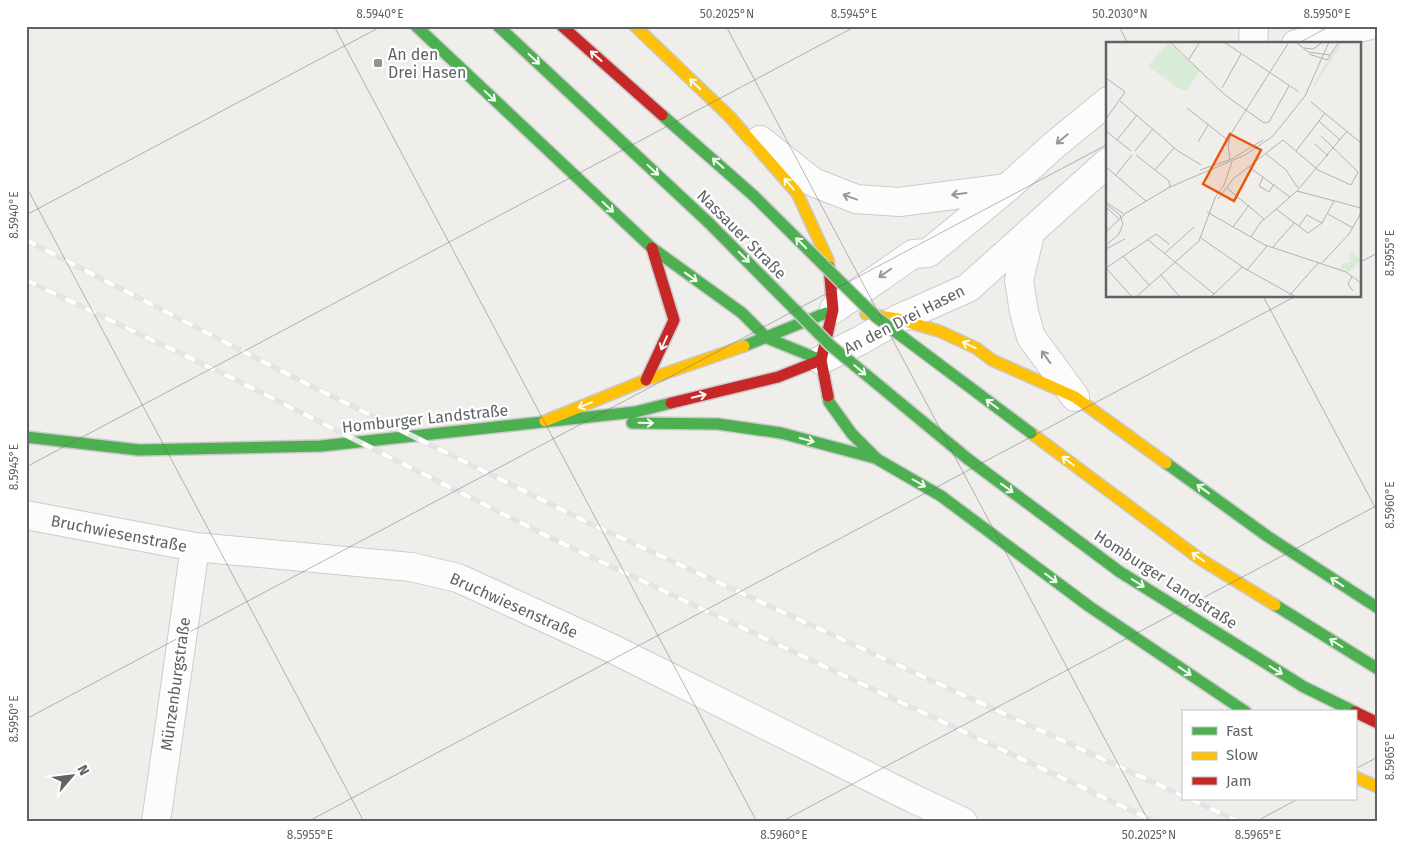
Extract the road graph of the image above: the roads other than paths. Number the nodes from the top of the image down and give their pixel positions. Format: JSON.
{"nodes":[{"id":1,"x":416,"y":26,"type":"edge"},
{"id":2,"x":498,"y":26,"type":"edge"},
{"id":3,"x":562,"y":26,"type":"edge"},
{"id":4,"x":635,"y":26,"type":"edge"},
{"id":5,"x":1254,"y":26,"type":"edge"},
{"id":6,"x":1367,"y":26,"type":"edge"},
{"id":7,"x":1253,"y":42,"type":"edge"},
{"id":8,"x":1304,"y":42,"type":"edge"},
{"id":9,"x":1106,"y":104,"type":"edge"},
{"id":10,"x":730,"y":117,"type":"junction"},
{"id":11,"x":1106,"y":164,"type":"edge"},
{"id":12,"x":1007,"y":188,"type":"junction"},
{"id":13,"x":1030,"y":234,"type":"junction"},
{"id":14,"x":652,"y":248,"type":"junction"},
{"id":15,"x":847,"y":312,"type":"junction"},
{"id":16,"x":898,"y":319,"type":"junction"},
{"id":17,"x":767,"y":338,"type":"junction"},
{"id":18,"x":821,"y":360,"type":"junction"},
{"id":19,"x":646,"y":380,"type":"junction"},
{"id":20,"x":1075,"y":397,"type":"junction"},
{"id":21,"x":545,"y":421,"type":"junction"},
{"id":22,"x":26,"y":437,"type":"edge"},
{"id":23,"x":877,"y":459,"type":"junction"},
{"id":24,"x":968,"y":459,"type":"joint"},
{"id":25,"x":26,"y":515,"type":"edge"},
{"id":26,"x":194,"y":547,"type":"junction"},
{"id":27,"x":1378,"y":608,"type":"edge"},
{"id":28,"x":1378,"y":668,"type":"edge"},
{"id":29,"x":1243,"y":710,"type":"edge"},
{"id":30,"x":1351,"y":710,"type":"edge"},
{"id":31,"x":1356,"y":712,"type":"edge"},
{"id":32,"x":1378,"y":723,"type":"edge"},
{"id":33,"x":1356,"y":777,"type":"edge"},
{"id":34,"x":1378,"y":787,"type":"edge"},
{"id":35,"x":911,"y":810,"type":"edge"},
{"id":36,"x":156,"y":822,"type":"edge"},
{"id":37,"x":963,"y":822,"type":"edge"}],
"edges":[{"from":1,"to":14,"type":"main road","one_way":true},
{"from":2,"to":24,"type":"main road","name":"Nassauer Straße","one_way":true,"bridge":true},
{"from":28,"to":3,"type":"main road","name":"Nassauer Straße","one_way":true,"bridge":true},
{"from":10,"to":4,"type":"main road","one_way":true},
{"from":5,"to":7,"type":"street"},
{"from":6,"to":8,"type":"street"},
{"from":9,"to":12,"type":"street","one_way":true},
{"from":12,"to":10,"type":"street","one_way":true},
{"from":15,"to":10,"type":"main road","one_way":true},
{"from":11,"to":13,"type":"street","name":"An den Drei Hasen"},
{"from":12,"to":15,"type":"street","one_way":true},
{"from":13,"to":16,"type":"street","name":"An den Drei Hasen"},
{"from":20,"to":13,"type":"street","one_way":true},
{"from":14,"to":17,"type":"main road","one_way":true},
{"from":14,"to":19,"type":"main road","one_way":true},
{"from":15,"to":16,"type":"main road"},
{"from":15,"to":17,"type":"main road"},
{"from":15,"to":18,"type":"main road"},
{"from":16,"to":18,"type":"street","name":"An den Drei Hasen"},
{"from":20,"to":16,"type":"main road","one_way":true},
{"from":17,"to":18,"type":"main road"},
{"from":17,"to":19,"type":"main road"},
{"from":21,"to":18,"type":"main road","name":"Homburger Landstraße","one_way":true},
{"from":18,"to":23,"type":"main road"},
{"from":19,"to":21,"type":"main road","one_way":true},
{"from":27,"to":20,"type":"main road","one_way":true},
{"from":21,"to":22,"type":"main road","name":"Homburger Landstraße"},
{"from":21,"to":23,"type":"main road","one_way":true},
{"from":23,"to":29,"type":"main road","one_way":true},
{"from":24,"to":30,"type":"main road","name":"Homburger Landstraße","one_way":true},
{"from":25,"to":26,"type":"street","name":"Bruchwiesenstraße"},
{"from":26,"to":35,"type":"street","name":"Bruchwiesenstraße"},
{"from":26,"to":36,"type":"street","name":"Münzenburgstraße"},
{"from":31,"to":32,"type":"main road","name":"Homburger Landstraße"},
{"from":33,"to":34,"type":"main road"},
{"from":35,"to":37,"type":"street","name":"Bruchwiesenstraße"}]}
